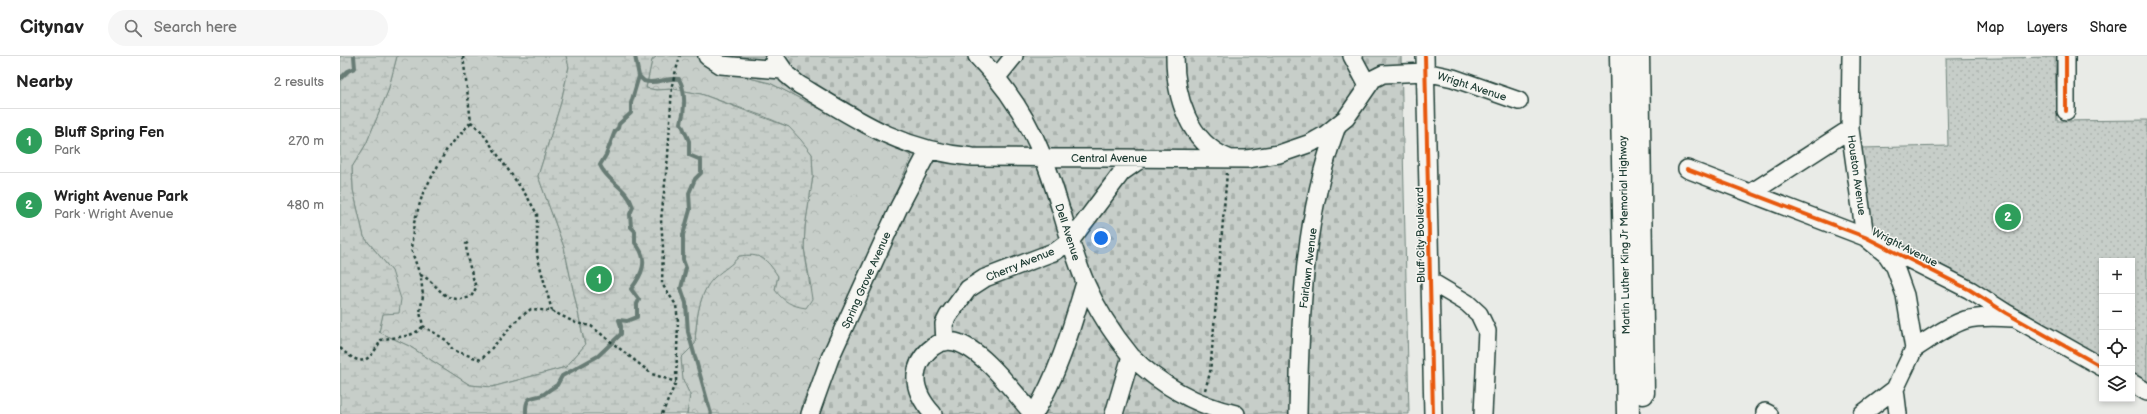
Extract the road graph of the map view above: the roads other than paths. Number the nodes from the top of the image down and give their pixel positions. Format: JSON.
{"nodes":[{"id":1,"x":707,"y":56,"type":"edge"},
{"id":2,"x":977,"y":56,"type":"edge"},
{"id":3,"x":1014,"y":56,"type":"edge"},
{"id":4,"x":1175,"y":56,"type":"edge"},
{"id":5,"x":1352,"y":56,"type":"edge"},
{"id":6,"x":1621,"y":56,"type":"edge"},
{"id":7,"x":1638,"y":56,"type":"edge"},
{"id":8,"x":1851,"y":56,"type":"edge"},
{"id":9,"x":2066,"y":56,"type":"edge"},
{"id":10,"x":778,"y":63,"type":"edge"},
{"id":11,"x":1425,"y":64,"type":"edge"},
{"id":12,"x":997,"y":77,"type":"junction"},
{"id":13,"x":1368,"y":86,"type":"junction"},
{"id":14,"x":1519,"y":101,"type":"dead end"},
{"id":15,"x":2066,"y":111,"type":"dead end"},
{"id":16,"x":1337,"y":126,"type":"junction"},
{"id":17,"x":1850,"y":129,"type":"junction"},
{"id":18,"x":929,"y":150,"type":"junction"},
{"id":19,"x":1044,"y":158,"type":"junction"},
{"id":20,"x":1142,"y":158,"type":"junction"},
{"id":21,"x":1228,"y":158,"type":"junction"},
{"id":22,"x":1687,"y":169,"type":"dead end"},
{"id":23,"x":1751,"y":193,"type":"junction"},
{"id":24,"x":1865,"y":237,"type":"junction"},
{"id":25,"x":1071,"y":240,"type":"junction"},
{"id":26,"x":1430,"y":282,"type":"junction"},
{"id":27,"x":1085,"y":284,"type":"junction"},
{"id":28,"x":2014,"y":318,"type":"junction"},
{"id":29,"x":945,"y":342,"type":"junction"},
{"id":30,"x":1914,"y":349,"type":"junction"},
{"id":31,"x":1131,"y":356,"type":"junction"},
{"id":32,"x":2100,"y":366,"type":"edge"},
{"id":33,"x":2135,"y":385,"type":"edge"},
{"id":34,"x":1896,"y":389,"type":"junction"},
{"id":35,"x":2147,"y":392,"type":"edge"},
{"id":36,"x":924,"y":411,"type":"edge"},
{"id":37,"x":810,"y":414,"type":"edge"},
{"id":38,"x":1033,"y":414,"type":"edge"},
{"id":39,"x":1114,"y":414,"type":"edge"},
{"id":40,"x":1236,"y":414,"type":"edge"},
{"id":41,"x":1298,"y":414,"type":"edge"},
{"id":42,"x":1433,"y":414,"type":"edge"},
{"id":43,"x":1483,"y":414,"type":"edge"},
{"id":44,"x":1628,"y":414,"type":"edge"},
{"id":45,"x":1643,"y":414,"type":"edge"},
{"id":46,"x":1862,"y":414,"type":"edge"},
{"id":47,"x":1898,"y":414,"type":"edge"}],
"edges":[{"from":1,"to":10,"type":"street"},
{"from":2,"to":12,"type":"street","name":"Dell Avenue"},
{"from":3,"to":12,"type":"street"},
{"from":4,"to":21,"type":"street"},
{"from":5,"to":13,"type":"street"},
{"from":6,"to":44,"type":"highway","name":"Martin Luther King Jr Memorial Highway"},
{"from":7,"to":45,"type":"highway","name":"Martin Luther King Jr Memorial Highway"},
{"from":8,"to":17,"type":"street","name":"Houston Avenue"},
{"from":9,"to":15,"type":"street"},
{"from":10,"to":18,"type":"street","name":"Central Avenue"},
{"from":11,"to":13,"type":"street","name":"Central Avenue"},
{"from":11,"to":14,"type":"street","name":"Wright Avenue"},
{"from":11,"to":26,"type":"street","name":"Bluff City Boulevard"},
{"from":12,"to":19,"type":"street","name":"Dell Avenue"},
{"from":13,"to":16,"type":"street","name":"Central Avenue"},
{"from":16,"to":21,"type":"street","name":"Central Avenue"},
{"from":16,"to":41,"type":"street","name":"Fairlawn Avenue"},
{"from":17,"to":23,"type":"street","name":"Houston Avenue"},
{"from":17,"to":24,"type":"street","name":"Houston Avenue"},
{"from":18,"to":19,"type":"street","name":"Central Avenue"},
{"from":18,"to":37,"type":"street","name":"Spring Grove Avenue"},
{"from":19,"to":20,"type":"street","name":"Central Avenue"},
{"from":19,"to":25,"type":"street","name":"Dell Avenue"},
{"from":20,"to":21,"type":"street","name":"Central Avenue"},
{"from":20,"to":25,"type":"street","name":"Cherry Avenue"},
{"from":22,"to":23,"type":"street","name":"Wright Avenue"},
{"from":23,"to":24,"type":"street","name":"Wright Avenue"},
{"from":24,"to":28,"type":"street","name":"Wright Avenue"},
{"from":24,"to":30,"type":"street"},
{"from":25,"to":27,"type":"street","name":"Dell Avenue"},
{"from":25,"to":29,"type":"street","name":"Cherry Avenue"},
{"from":26,"to":42,"type":"street","name":"Bluff City Boulevard"},
{"from":26,"to":43,"type":"street"},
{"from":27,"to":31,"type":"street","name":"Dell Avenue"},
{"from":27,"to":38,"type":"street"},
{"from":28,"to":30,"type":"street"},
{"from":28,"to":32,"type":"street","name":"Wright Avenue"},
{"from":29,"to":36,"type":"street"},
{"from":29,"to":38,"type":"street"},
{"from":30,"to":34,"type":"street"},
{"from":31,"to":39,"type":"street"},
{"from":31,"to":40,"type":"street","name":"Dell Avenue"},
{"from":33,"to":35,"type":"street"},
{"from":34,"to":46,"type":"street"},
{"from":34,"to":47,"type":"street"}]}
